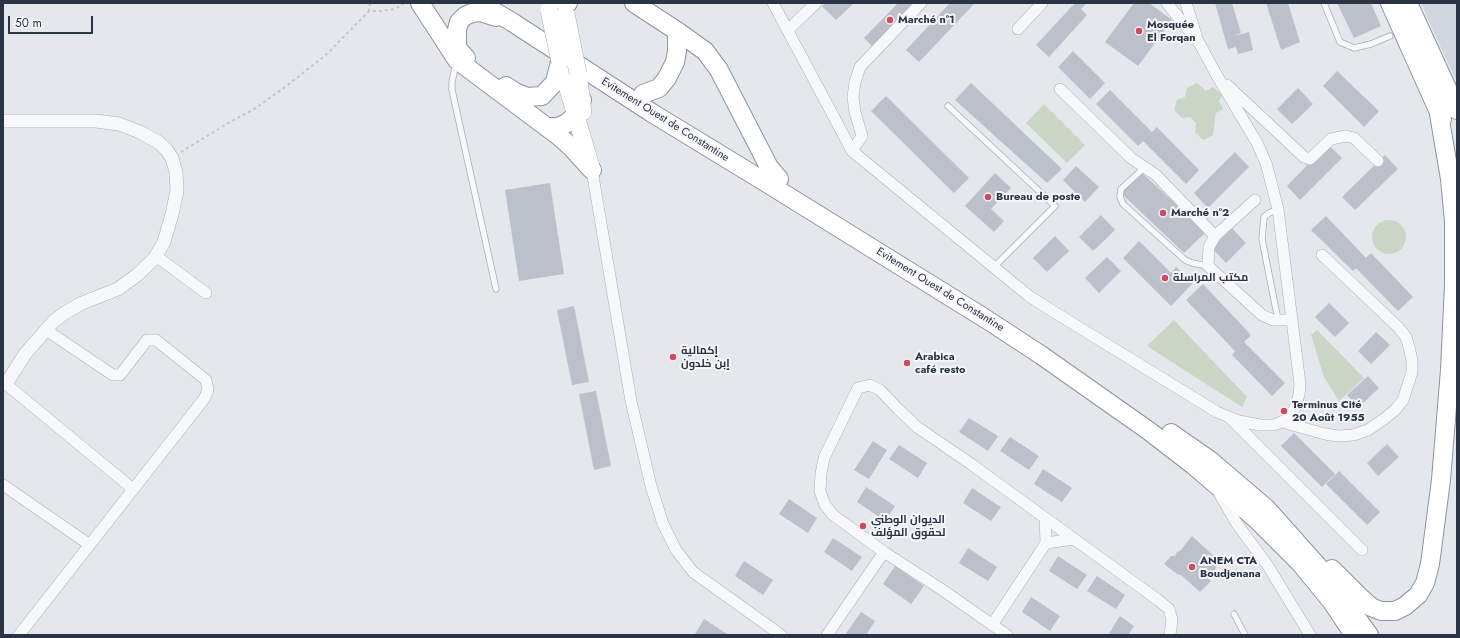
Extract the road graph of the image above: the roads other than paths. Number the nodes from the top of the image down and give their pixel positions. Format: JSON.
{"nodes":[{"id":1,"x":420,"y":3,"type":"edge"},
{"id":2,"x":480,"y":3,"type":"edge"},
{"id":3,"x":504,"y":3,"type":"edge"},
{"id":4,"x":634,"y":3,"type":"edge"},
{"id":5,"x":773,"y":3,"type":"edge"},
{"id":6,"x":816,"y":3,"type":"edge"},
{"id":7,"x":921,"y":3,"type":"edge"},
{"id":8,"x":1042,"y":3,"type":"edge"},
{"id":9,"x":1167,"y":3,"type":"edge"},
{"id":10,"x":1186,"y":3,"type":"edge"},
{"id":11,"x":1324,"y":3,"type":"edge"},
{"id":12,"x":1390,"y":3,"type":"edge"},
{"id":13,"x":1408,"y":3,"type":"edge"},
{"id":14,"x":560,"y":6,"type":"edge"},
{"id":15,"x":512,"y":22,"type":"junction"},
{"id":16,"x":1018,"y":29,"type":"dead end"},
{"id":17,"x":788,"y":30,"type":"junction"},
{"id":18,"x":677,"y":31,"type":"junction"},
{"id":19,"x":1196,"y":36,"type":"junction"},
{"id":20,"x":1390,"y":36,"type":"dead end"},
{"id":21,"x":457,"y":60,"type":"junction"},
{"id":22,"x":560,"y":62,"type":"junction"},
{"id":23,"x":1216,"y":74,"type":"junction"},
{"id":24,"x":1060,"y":89,"type":"dead end"},
{"id":25,"x":643,"y":94,"type":"junction"},
{"id":26,"x":948,"y":106,"type":"dead end"},
{"id":27,"x":578,"y":108,"type":"junction"},
{"id":28,"x":1438,"y":108,"type":"junction"},
{"id":29,"x":1457,"y":110,"type":"edge"},
{"id":30,"x":3,"y":121,"type":"edge"},
{"id":31,"x":546,"y":127,"type":"junction"},
{"id":32,"x":852,"y":151,"type":"junction"},
{"id":33,"x":1378,"y":161,"type":"dead end"},
{"id":34,"x":1457,"y":164,"type":"edge"},
{"id":35,"x":1145,"y":167,"type":"junction"},
{"id":36,"x":592,"y":170,"type":"junction"},
{"id":37,"x":779,"y":179,"type":"junction"},
{"id":38,"x":1255,"y":200,"type":"dead end"},
{"id":39,"x":1278,"y":209,"type":"junction"},
{"id":40,"x":1215,"y":236,"type":"junction"},
{"id":41,"x":1322,"y":255,"type":"dead end"},
{"id":42,"x":156,"y":256,"type":"junction"},
{"id":43,"x":1208,"y":266,"type":"junction"},
{"id":44,"x":994,"y":267,"type":"junction"},
{"id":45,"x":496,"y":289,"type":"dead end"},
{"id":46,"x":206,"y":293,"type":"dead end"},
{"id":47,"x":1292,"y":320,"type":"junction"},
{"id":48,"x":1278,"y":321,"type":"junction"},
{"id":49,"x":46,"y":330,"type":"junction"},
{"id":50,"x":5,"y":383,"type":"edge"},
{"id":51,"x":1229,"y":417,"type":"junction"},
{"id":52,"x":1282,"y":422,"type":"junction"},
{"id":53,"x":1212,"y":481,"type":"junction"},
{"id":54,"x":3,"y":485,"type":"edge"},
{"id":55,"x":133,"y":489,"type":"junction"},
{"id":56,"x":1266,"y":508,"type":"junction"},
{"id":57,"x":1045,"y":518,"type":"junction"},
{"id":58,"x":1074,"y":539,"type":"junction"},
{"id":59,"x":1046,"y":544,"type":"junction"},
{"id":60,"x":90,"y":545,"type":"junction"},
{"id":61,"x":1362,"y":550,"type":"dead end"},
{"id":62,"x":884,"y":552,"type":"junction"},
{"id":63,"x":1234,"y":614,"type":"dead end"},
{"id":64,"x":992,"y":625,"type":"junction"},
{"id":65,"x":1363,"y":633,"type":"edge"},
{"id":66,"x":20,"y":635,"type":"edge"},
{"id":67,"x":781,"y":635,"type":"edge"},
{"id":68,"x":827,"y":635,"type":"edge"},
{"id":69,"x":1007,"y":635,"type":"edge"},
{"id":70,"x":1170,"y":635,"type":"edge"},
{"id":71,"x":1245,"y":635,"type":"edge"},
{"id":72,"x":1310,"y":635,"type":"edge"}],
"edges":[{"from":1,"to":21,"type":"highway"},
{"from":2,"to":15,"type":"highway","name":"Evitement Ouest de Constantine"},
{"from":3,"to":25,"type":"highway","name":"Evitement Ouest de Constantine"},
{"from":4,"to":18,"type":"highway"},
{"from":5,"to":17,"type":"street"},
{"from":6,"to":17,"type":"street"},
{"from":7,"to":32,"type":"street"},
{"from":8,"to":16,"type":"street"},
{"from":9,"to":19,"type":"street"},
{"from":10,"to":19,"type":"street"},
{"from":11,"to":20,"type":"lane"},
{"from":12,"to":28,"type":"highway"},
{"from":13,"to":29,"type":"highway"},
{"from":14,"to":22,"type":"main road","bridge":true},
{"from":14,"to":27,"type":"main road","bridge":true},
{"from":15,"to":22,"type":"highway"},
{"from":15,"to":53,"type":"highway","name":"Evitement Ouest de Constantine"},
{"from":17,"to":32,"type":"street"},
{"from":18,"to":25,"type":"highway"},
{"from":18,"to":37,"type":"highway"},
{"from":19,"to":23,"type":"street"},
{"from":21,"to":31,"type":"highway"},
{"from":21,"to":45,"type":"lane"},
{"from":22,"to":27,"type":"main road"},
{"from":23,"to":33,"type":"street"},
{"from":23,"to":39,"type":"street"},
{"from":24,"to":35,"type":"street"},
{"from":25,"to":37,"type":"highway","name":"Evitement Ouest de Constantine"},
{"from":26,"to":44,"type":"lane"},
{"from":27,"to":31,"type":"highway"},
{"from":27,"to":36,"type":"main road"},
{"from":28,"to":34,"type":"highway"},
{"from":28,"to":56,"type":"highway"},
{"from":30,"to":42,"type":"street"},
{"from":31,"to":36,"type":"highway"},
{"from":32,"to":44,"type":"street"},
{"from":35,"to":40,"type":"street"},
{"from":35,"to":43,"type":"lane"},
{"from":36,"to":67,"type":"street"},
{"from":37,"to":56,"type":"highway","name":"Evitement Ouest de Constantine"},
{"from":38,"to":40,"type":"street"},
{"from":39,"to":47,"type":"street"},
{"from":39,"to":48,"type":"lane"},
{"from":40,"to":43,"type":"street"},
{"from":41,"to":52,"type":"street"},
{"from":42,"to":46,"type":"street"},
{"from":42,"to":49,"type":"street"},
{"from":43,"to":48,"type":"street"},
{"from":44,"to":51,"type":"street"},
{"from":47,"to":48,"type":"street"},
{"from":47,"to":52,"type":"street"},
{"from":49,"to":50,"type":"street"},
{"from":49,"to":55,"type":"street"},
{"from":50,"to":55,"type":"street"},
{"from":51,"to":52,"type":"street"},
{"from":51,"to":61,"type":"street"},
{"from":53,"to":65,"type":"highway","name":"Evitement Ouest de Constantine"},
{"from":53,"to":72,"type":"street"},
{"from":54,"to":60,"type":"street"},
{"from":55,"to":60,"type":"street"},
{"from":56,"to":65,"type":"highway","name":"Evitement Ouest de Constantine"},
{"from":57,"to":58,"type":"street"},
{"from":57,"to":59,"type":"street"},
{"from":57,"to":62,"type":"street"},
{"from":58,"to":59,"type":"street"},
{"from":58,"to":70,"type":"street"},
{"from":59,"to":64,"type":"street"},
{"from":60,"to":66,"type":"street"},
{"from":62,"to":64,"type":"street"},
{"from":62,"to":68,"type":"street"},
{"from":63,"to":71,"type":"lane"},
{"from":64,"to":69,"type":"street"}]}
